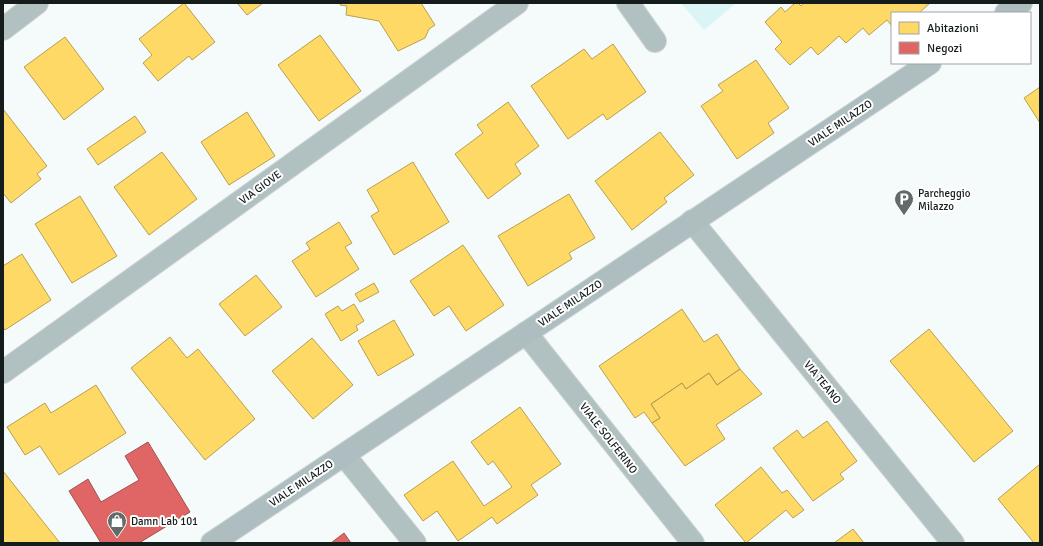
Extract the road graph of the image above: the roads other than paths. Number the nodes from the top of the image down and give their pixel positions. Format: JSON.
{"nodes":[{"id":1,"x":37,"y":3,"type":"edge"},
{"id":2,"x":517,"y":3,"type":"edge"},
{"id":3,"x":628,"y":3,"type":"edge"},
{"id":4,"x":3,"y":29,"type":"edge"},
{"id":5,"x":655,"y":41,"type":"dead end"},
{"id":6,"x":928,"y":64,"type":"edge"},
{"id":7,"x":692,"y":221,"type":"junction"},
{"id":8,"x":526,"y":333,"type":"junction"},
{"id":9,"x":3,"y":372,"type":"edge"},
{"id":10,"x":344,"y":455,"type":"junction"},
{"id":11,"x":212,"y":543,"type":"edge"},
{"id":12,"x":415,"y":543,"type":"edge"},
{"id":13,"x":693,"y":543,"type":"edge"},
{"id":14,"x":953,"y":543,"type":"edge"}],
"edges":[{"from":1,"to":4,"type":"street"},
{"from":2,"to":9,"type":"street","name":"VIA GIOVE"},
{"from":3,"to":5,"type":"street"},
{"from":6,"to":7,"type":"street","name":"VIALE MILAZZO"},
{"from":7,"to":8,"type":"street","name":"VIALE MILAZZO"},
{"from":7,"to":14,"type":"street","name":"VIA TEANO"},
{"from":8,"to":10,"type":"street","name":"VIALE MILAZZO"},
{"from":8,"to":13,"type":"street","name":"VIALE SOLFERINO"},
{"from":10,"to":11,"type":"street","name":"VIALE MILAZZO"},
{"from":10,"to":12,"type":"street"}]}
